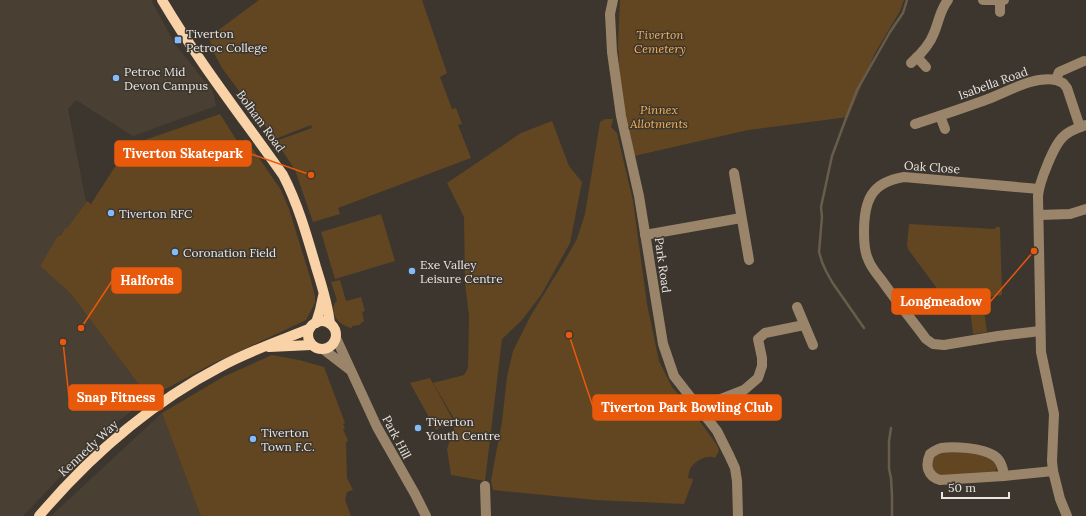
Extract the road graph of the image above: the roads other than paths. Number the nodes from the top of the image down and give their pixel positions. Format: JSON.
{"nodes":[{"id":1,"x":162,"y":0,"type":"edge"},
{"id":2,"x":613,"y":0,"type":"edge"},
{"id":3,"x":948,"y":0,"type":"edge"},
{"id":4,"x":983,"y":0,"type":"edge"},
{"id":5,"x":1000,"y":0,"type":"edge"},
{"id":6,"x":1004,"y":0,"type":"edge"},
{"id":7,"x":1000,"y":12,"type":"dead end"},
{"id":8,"x":1084,"y":62,"type":"dead end"},
{"id":9,"x":926,"y":67,"type":"dead end"},
{"id":10,"x":1056,"y":80,"type":"junction"},
{"id":11,"x":940,"y":116,"type":"junction"},
{"id":12,"x":915,"y":124,"type":"dead end"},
{"id":13,"x":1083,"y":126,"type":"edge"},
{"id":14,"x":944,"y":129,"type":"dead end"},
{"id":15,"x":734,"y":173,"type":"dead end"},
{"id":16,"x":1039,"y":189,"type":"junction"},
{"id":17,"x":1086,"y":208,"type":"edge"},
{"id":18,"x":1039,"y":215,"type":"junction"},
{"id":19,"x":741,"y":218,"type":"junction"},
{"id":20,"x":645,"y":235,"type":"junction"},
{"id":21,"x":749,"y":260,"type":"dead end"},
{"id":22,"x":323,"y":292,"type":"junction"},
{"id":23,"x":797,"y":307,"type":"dead end"},
{"id":24,"x":330,"y":324,"type":"junction"},
{"id":25,"x":804,"y":325,"type":"junction"},
{"id":26,"x":312,"y":326,"type":"junction"},
{"id":27,"x":1040,"y":331,"type":"junction"},
{"id":28,"x":336,"y":338,"type":"junction"},
{"id":29,"x":311,"y":345,"type":"junction"},
{"id":30,"x":813,"y":345,"type":"dead end"},
{"id":31,"x":265,"y":347,"type":"junction"},
{"id":32,"x":324,"y":349,"type":"junction"},
{"id":33,"x":349,"y":369,"type":"junction"},
{"id":34,"x":704,"y":415,"type":"junction"},
{"id":35,"x":1053,"y":471,"type":"junction"},
{"id":36,"x":1004,"y":476,"type":"junction"},
{"id":37,"x":484,"y":486,"type":"dead end"},
{"id":38,"x":39,"y":516,"type":"edge"},
{"id":39,"x":426,"y":516,"type":"edge"},
{"id":40,"x":486,"y":516,"type":"edge"},
{"id":41,"x":738,"y":516,"type":"edge"},
{"id":42,"x":1067,"y":516,"type":"edge"}],
"edges":[{"from":1,"to":22,"type":"main road","name":"Bolham Road"},
{"from":2,"to":20,"type":"street","name":"Park Road"},
{"from":3,"to":9,"type":"street"},
{"from":4,"to":5,"type":"street"},
{"from":5,"to":6,"type":"street"},
{"from":5,"to":7,"type":"street"},
{"from":8,"to":10,"type":"street"},
{"from":10,"to":11,"type":"street","name":"Isabella Road"},
{"from":10,"to":13,"type":"street"},
{"from":11,"to":12,"type":"street","name":"Isabella Road"},
{"from":11,"to":14,"type":"street"},
{"from":13,"to":16,"type":"street"},
{"from":15,"to":19,"type":"street"},
{"from":16,"to":18,"type":"street"},
{"from":16,"to":27,"type":"street","name":"Oak Close"},
{"from":17,"to":18,"type":"street"},
{"from":18,"to":27,"type":"street"},
{"from":19,"to":20,"type":"street"},
{"from":19,"to":21,"type":"street"},
{"from":20,"to":34,"type":"street","name":"Park Road"},
{"from":22,"to":24,"type":"main road","name":"Bolham Road"},
{"from":22,"to":26,"type":"main road","name":"Bolham Road"},
{"from":23,"to":25,"type":"street"},
{"from":24,"to":26,"type":"main road"},
{"from":24,"to":28,"type":"main road"},
{"from":25,"to":30,"type":"street"},
{"from":25,"to":34,"type":"street"},
{"from":26,"to":29,"type":"main road"},
{"from":26,"to":31,"type":"main road","name":"Kennedy Way"},
{"from":27,"to":35,"type":"street"},
{"from":28,"to":32,"type":"main road"},
{"from":28,"to":33,"type":"street","name":"Park Hill"},
{"from":29,"to":31,"type":"main road","name":"Kennedy Way"},
{"from":29,"to":32,"type":"main road"},
{"from":31,"to":38,"type":"main road","name":"Kennedy Way"},
{"from":32,"to":33,"type":"street","name":"Park Hill"},
{"from":33,"to":39,"type":"street","name":"Park Hill"},
{"from":34,"to":41,"type":"street","name":"Park Road"},
{"from":35,"to":36,"type":"street"},
{"from":35,"to":42,"type":"street"},
{"from":36,"to":36,"type":"street"},
{"from":37,"to":40,"type":"street"}]}
